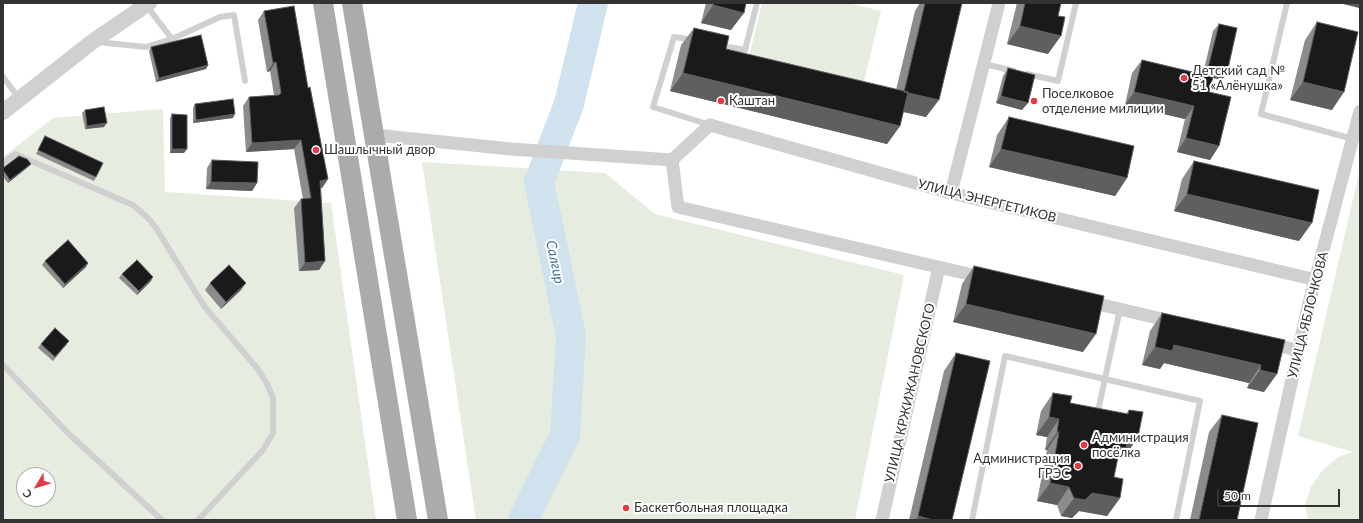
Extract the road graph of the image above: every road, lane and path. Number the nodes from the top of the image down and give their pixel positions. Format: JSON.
{"nodes":[{"id":1,"x":323,"y":3,"type":"edge"},
{"id":2,"x":352,"y":3,"type":"edge"},
{"id":3,"x":757,"y":3,"type":"edge"},
{"id":4,"x":999,"y":3,"type":"edge"},
{"id":5,"x":1076,"y":3,"type":"edge"},
{"id":6,"x":1287,"y":3,"type":"edge"},
{"id":7,"x":148,"y":4,"type":"edge"},
{"id":8,"x":172,"y":40,"type":"junction"},
{"id":9,"x":92,"y":42,"type":"junction"},
{"id":10,"x":702,"y":42,"type":"edge"},
{"id":11,"x":710,"y":43,"type":"edge"},
{"id":12,"x":984,"y":64,"type":"junction"},
{"id":13,"x":3,"y":77,"type":"edge"},
{"id":14,"x":246,"y":81,"type":"dead end"},
{"id":15,"x":20,"y":100,"type":"junction"},
{"id":16,"x":1360,"y":111,"type":"edge"},
{"id":17,"x":3,"y":112,"type":"edge"},
{"id":18,"x":710,"y":125,"type":"junction"},
{"id":19,"x":374,"y":135,"type":"junction"},
{"id":20,"x":1353,"y":139,"type":"junction"},
{"id":21,"x":672,"y":160,"type":"junction"},
{"id":22,"x":3,"y":163,"type":"edge"},
{"id":23,"x":951,"y":193,"type":"junction"},
{"id":24,"x":939,"y":267,"type":"junction"},
{"id":25,"x":1316,"y":280,"type":"junction"},
{"id":26,"x":999,"y":281,"type":"edge"},
{"id":27,"x":1074,"y":298,"type":"edge"},
{"id":28,"x":1120,"y":309,"type":"junction"},
{"id":29,"x":1188,"y":325,"type":"edge"},
{"id":30,"x":1256,"y":341,"type":"edge"},
{"id":31,"x":1297,"y":350,"type":"junction"},
{"id":32,"x":3,"y":365,"type":"edge"},
{"id":33,"x":1105,"y":379,"type":"junction"},
{"id":34,"x":1098,"y":411,"type":"edge"},
{"id":35,"x":162,"y":520,"type":"edge"},
{"id":36,"x":198,"y":520,"type":"edge"},
{"id":37,"x":407,"y":520,"type":"edge"},
{"id":38,"x":438,"y":520,"type":"edge"},
{"id":39,"x":882,"y":520,"type":"edge"},
{"id":40,"x":972,"y":520,"type":"edge"},
{"id":41,"x":1176,"y":520,"type":"edge"},
{"id":42,"x":1261,"y":520,"type":"edge"}],
"edges":[{"from":1,"to":37,"type":"main road"},
{"from":2,"to":19,"type":"main road"},
{"from":3,"to":11,"type":"lane"},
{"from":4,"to":12,"type":"street"},
{"from":5,"to":12,"type":"lane"},
{"from":6,"to":20,"type":"lane"},
{"from":7,"to":8,"type":"lane"},
{"from":7,"to":9,"type":"street"},
{"from":8,"to":9,"type":"lane"},
{"from":8,"to":14,"type":"lane"},
{"from":9,"to":15,"type":"street"},
{"from":10,"to":18,"type":"lane"},
{"from":12,"to":23,"type":"street"},
{"from":13,"to":15,"type":"lane"},
{"from":15,"to":17,"type":"street"},
{"from":16,"to":20,"type":"street","name":"УЛИЦА ЯБЛОЧКОВА"},
{"from":18,"to":21,"type":"street"},
{"from":18,"to":23,"type":"street","name":"УЛИЦА ЭНЕРГЕТИКОВ"},
{"from":19,"to":21,"type":"street"},
{"from":19,"to":38,"type":"main road"},
{"from":20,"to":25,"type":"street","name":"УЛИЦА ЯБЛОЧКОВА"},
{"from":21,"to":24,"type":"street"},
{"from":22,"to":36,"type":"lane"},
{"from":23,"to":25,"type":"street","name":"УЛИЦА ЭНЕРГЕТИКОВ"},
{"from":24,"to":26,"type":"street"},
{"from":24,"to":39,"type":"street","name":"УЛИЦА КРЖИЖАНОВСКОГО"},
{"from":25,"to":31,"type":"street","name":"УЛИЦА ЯБЛОЧКОВА"},
{"from":27,"to":28,"type":"street"},
{"from":28,"to":29,"type":"street"},
{"from":28,"to":33,"type":"lane"},
{"from":30,"to":31,"type":"street"},
{"from":31,"to":42,"type":"street","name":"УЛИЦА ЯБЛОЧКОВА"},
{"from":32,"to":35,"type":"lane"},
{"from":33,"to":34,"type":"lane"},
{"from":33,"to":40,"type":"lane"},
{"from":33,"to":41,"type":"lane"}]}
